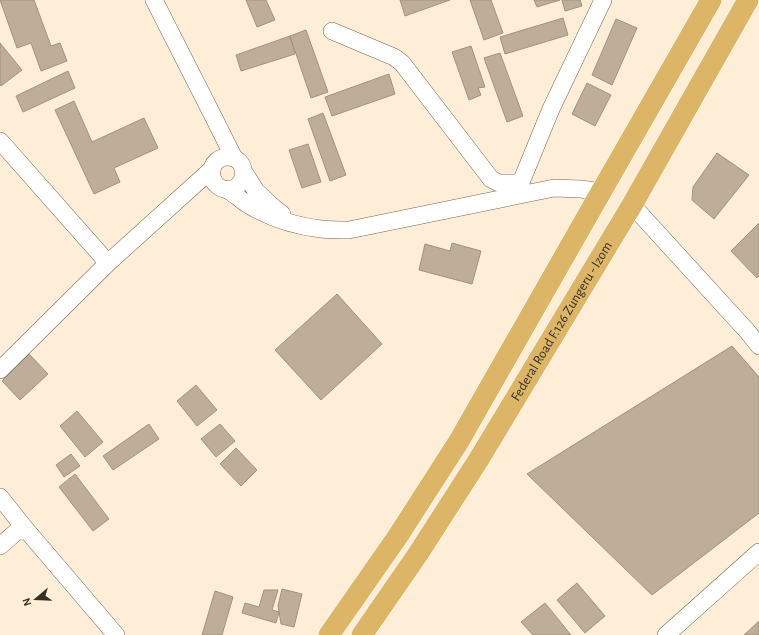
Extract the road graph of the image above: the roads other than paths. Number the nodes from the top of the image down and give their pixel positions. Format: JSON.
{"nodes":[{"id":1,"x":154,"y":0,"type":"edge"},
{"id":2,"x":602,"y":0,"type":"edge"},
{"id":3,"x":711,"y":0,"type":"edge"},
{"id":4,"x":748,"y":0,"type":"edge"},
{"id":5,"x":332,"y":30,"type":"dead end"},
{"id":6,"x":213,"y":116,"type":"junction"},
{"id":7,"x":0,"y":141,"type":"edge"},
{"id":8,"x":214,"y":165,"type":"junction"},
{"id":9,"x":239,"y":165,"type":"junction"},
{"id":10,"x":225,"y":189,"type":"junction"},
{"id":11,"x":519,"y":189,"type":"junction"},
{"id":12,"x":601,"y":192,"type":"junction"},
{"id":13,"x":632,"y":205,"type":"junction"},
{"id":14,"x":170,"y":208,"type":"junction"},
{"id":15,"x":294,"y":223,"type":"junction"},
{"id":16,"x":108,"y":263,"type":"junction"},
{"id":17,"x":759,"y":346,"type":"edge"},
{"id":18,"x":0,"y":370,"type":"edge"},
{"id":19,"x":0,"y":497,"type":"edge"},
{"id":20,"x":23,"y":526,"type":"junction"},
{"id":21,"x":0,"y":546,"type":"edge"},
{"id":22,"x":759,"y":552,"type":"edge"},
{"id":23,"x":116,"y":635,"type":"edge"},
{"id":24,"x":329,"y":635,"type":"edge"},
{"id":25,"x":362,"y":635,"type":"edge"},
{"id":26,"x":666,"y":635,"type":"edge"}],
"edges":[{"from":1,"to":6,"type":"street"},
{"from":2,"to":11,"type":"street"},
{"from":3,"to":12,"type":"main road","name":"Federal Road F.126 Zungeru - Izom"},
{"from":4,"to":13,"type":"main road","name":"Federal Road F.126 Zungeru - Izom"},
{"from":5,"to":11,"type":"street"},
{"from":6,"to":8,"type":"street"},
{"from":6,"to":9,"type":"street"},
{"from":7,"to":16,"type":"street"},
{"from":8,"to":9,"type":"street"},
{"from":8,"to":10,"type":"street"},
{"from":8,"to":14,"type":"street"},
{"from":9,"to":10,"type":"street"},
{"from":9,"to":15,"type":"street"},
{"from":10,"to":14,"type":"street"},
{"from":10,"to":15,"type":"street"},
{"from":11,"to":12,"type":"street"},
{"from":11,"to":15,"type":"street"},
{"from":12,"to":24,"type":"main road","name":"Federal Road F.126 Zungeru - Izom"},
{"from":13,"to":17,"type":"street"},
{"from":13,"to":25,"type":"main road","name":"Federal Road F.126 Zungeru - Izom"},
{"from":14,"to":16,"type":"street"},
{"from":16,"to":18,"type":"street"},
{"from":19,"to":20,"type":"street"},
{"from":20,"to":21,"type":"street"},
{"from":20,"to":23,"type":"street"},
{"from":22,"to":26,"type":"street"}]}
